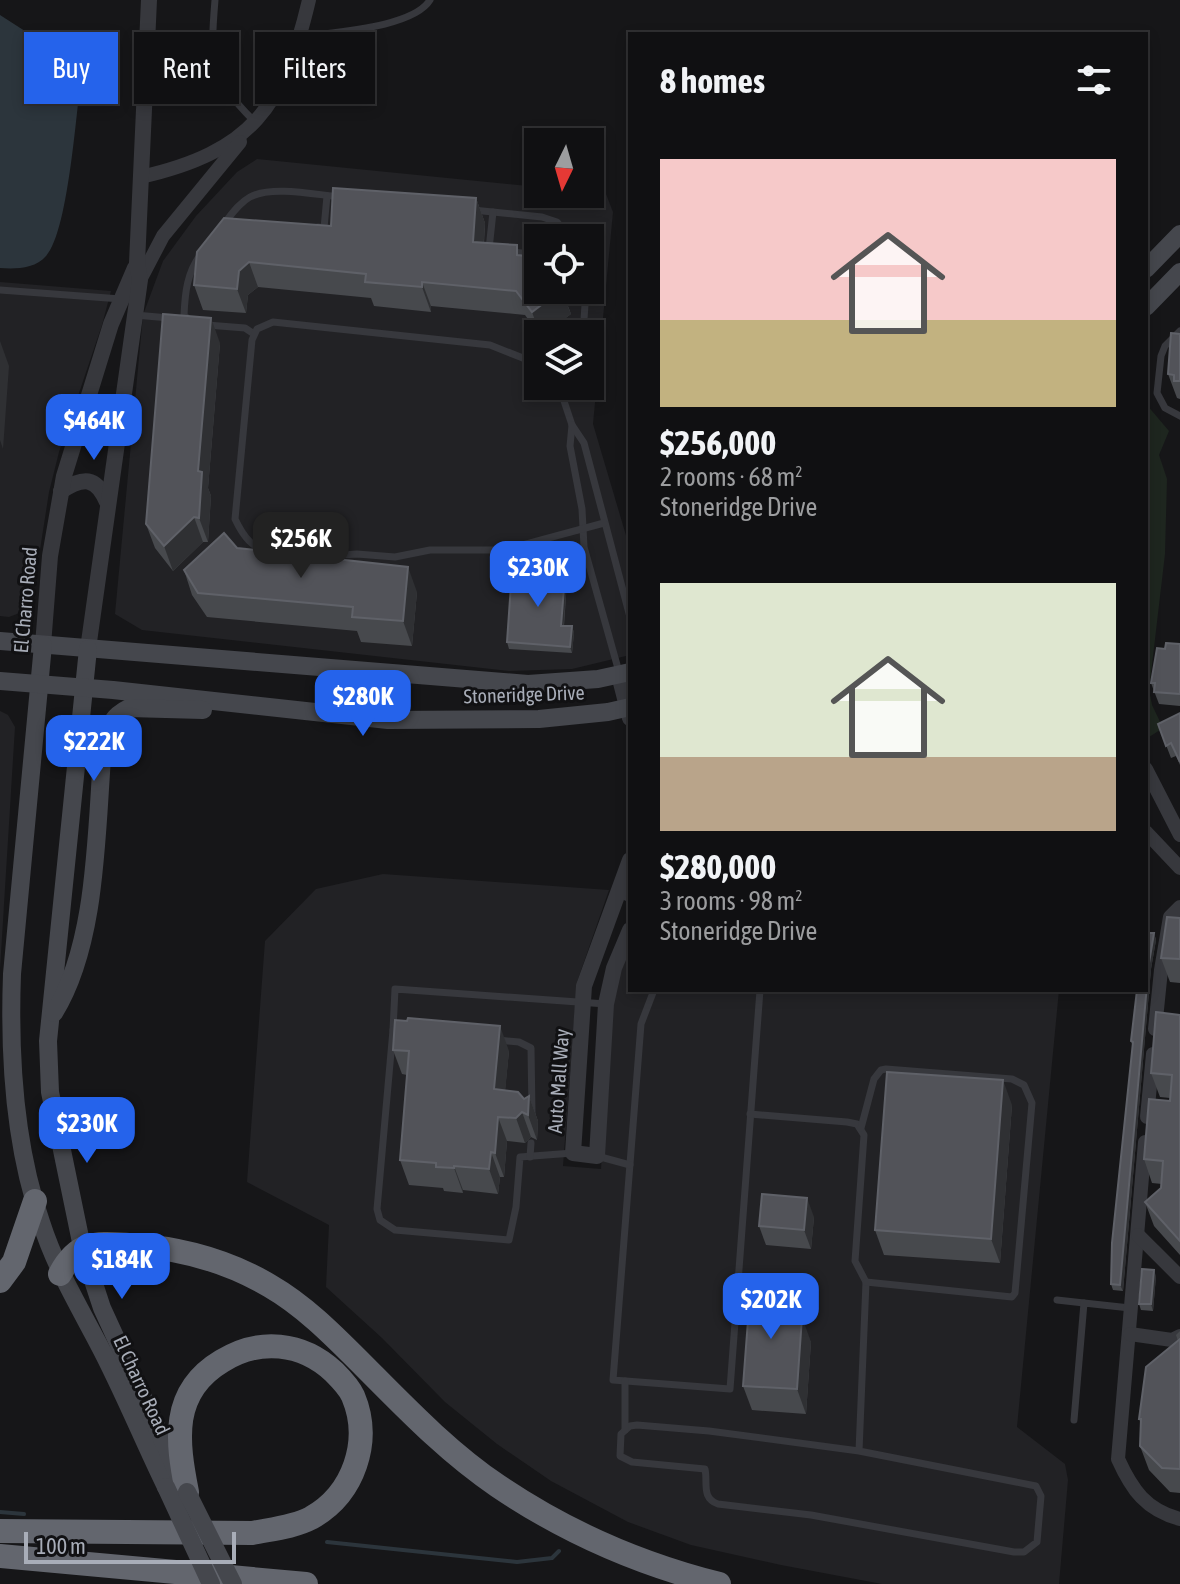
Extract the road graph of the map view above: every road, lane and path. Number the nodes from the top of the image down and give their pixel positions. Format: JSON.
{"nodes":[{"id":1,"x":149,"y":0,"type":"edge"},
{"id":2,"x":215,"y":0,"type":"edge"},
{"id":3,"x":309,"y":0,"type":"edge"},
{"id":4,"x":430,"y":0,"type":"edge"},
{"id":5,"x":301,"y":32,"type":"edge"},
{"id":6,"x":334,"y":32,"type":"edge"},
{"id":7,"x":270,"y":104,"type":"edge"},
{"id":8,"x":256,"y":123,"type":"junction"},
{"id":9,"x":141,"y":177,"type":"junction"},
{"id":10,"x":327,"y":196,"type":"junction"},
{"id":11,"x":357,"y":199,"type":"edge"},
{"id":12,"x":462,"y":209,"type":"edge"},
{"id":13,"x":493,"y":212,"type":"junction"},
{"id":14,"x":228,"y":219,"type":"junction"},
{"id":15,"x":244,"y":220,"type":"edge"},
{"id":16,"x":559,"y":224,"type":"edge"},
{"id":17,"x":308,"y":226,"type":"edge"},
{"id":18,"x":219,"y":231,"type":"edge"},
{"id":19,"x":1180,"y":234,"type":"edge"},
{"id":20,"x":210,"y":243,"type":"edge"},
{"id":21,"x":524,"y":254,"type":"edge"},
{"id":22,"x":137,"y":263,"type":"junction"},
{"id":23,"x":1148,"y":267,"type":"edge"},
{"id":24,"x":1180,"y":272,"type":"edge"},
{"id":25,"x":140,"y":280,"type":"junction"},
{"id":26,"x":0,"y":290,"type":"edge"},
{"id":27,"x":123,"y":299,"type":"junction"},
{"id":28,"x":1148,"y":305,"type":"edge"},
{"id":29,"x":135,"y":315,"type":"junction"},
{"id":30,"x":187,"y":320,"type":"junction"},
{"id":31,"x":1180,"y":331,"type":"edge"},
{"id":32,"x":254,"y":334,"type":"junction"},
{"id":33,"x":524,"y":358,"type":"edge"},
{"id":34,"x":565,"y":400,"type":"edge"},
{"id":35,"x":1180,"y":416,"type":"edge"},
{"id":36,"x":572,"y":425,"type":"junction"},
{"id":37,"x":61,"y":491,"type":"junction"},
{"id":38,"x":107,"y":502,"type":"junction"},
{"id":39,"x":604,"y":523,"type":"junction"},
{"id":40,"x":583,"y":529,"type":"junction"},
{"id":41,"x":286,"y":555,"type":"edge"},
{"id":42,"x":299,"y":556,"type":"edge"},
{"id":43,"x":628,"y":610,"type":"edge"},
{"id":44,"x":0,"y":641,"type":"edge"},
{"id":45,"x":43,"y":645,"type":"junction"},
{"id":46,"x":88,"y":649,"type":"junction"},
{"id":47,"x":625,"y":674,"type":"edge"},
{"id":48,"x":0,"y":681,"type":"edge"},
{"id":49,"x":39,"y":684,"type":"junction"},
{"id":50,"x":84,"y":687,"type":"junction"},
{"id":51,"x":628,"y":702,"type":"edge"},
{"id":52,"x":248,"y":706,"type":"junction"},
{"id":53,"x":628,"y":711,"type":"edge"},
{"id":54,"x":1150,"y":787,"type":"edge"},
{"id":55,"x":1148,"y":834,"type":"edge"},
{"id":56,"x":1180,"y":835,"type":"edge"},
{"id":57,"x":1180,"y":868,"type":"edge"},
{"id":58,"x":628,"y":872,"type":"edge"},
{"id":59,"x":624,"y":896,"type":"edge"},
{"id":60,"x":1180,"y":907,"type":"edge"},
{"id":61,"x":628,"y":935,"type":"edge"},
{"id":62,"x":653,"y":992,"type":"edge"},
{"id":63,"x":760,"y":992,"type":"edge"},
{"id":64,"x":583,"y":1003,"type":"junction"},
{"id":65,"x":606,"y":1004,"type":"junction"},
{"id":66,"x":50,"y":1019,"type":"junction"},
{"id":67,"x":393,"y":1030,"type":"junction"},
{"id":68,"x":409,"y":1031,"type":"edge"},
{"id":69,"x":488,"y":1039,"type":"edge"},
{"id":70,"x":750,"y":1114,"type":"junction"},
{"id":71,"x":533,"y":1117,"type":"dead end"},
{"id":72,"x":861,"y":1128,"type":"junction"},
{"id":73,"x":531,"y":1143,"type":"dead end"},
{"id":74,"x":573,"y":1153,"type":"junction"},
{"id":75,"x":597,"y":1156,"type":"junction"},
{"id":76,"x":530,"y":1157,"type":"junction"},
{"id":77,"x":630,"y":1165,"type":"junction"},
{"id":78,"x":35,"y":1201,"type":"junction"},
{"id":79,"x":1138,"y":1235,"type":"junction"},
{"id":80,"x":82,"y":1247,"type":"junction"},
{"id":81,"x":60,"y":1274,"type":"junction"},
{"id":82,"x":1180,"y":1277,"type":"edge"},
{"id":83,"x":0,"y":1281,"type":"edge"},
{"id":84,"x":866,"y":1282,"type":"junction"},
{"id":85,"x":1057,"y":1300,"type":"dead end"},
{"id":86,"x":1084,"y":1303,"type":"junction"},
{"id":87,"x":1132,"y":1308,"type":"junction"},
{"id":88,"x":1130,"y":1334,"type":"junction"},
{"id":89,"x":1180,"y":1336,"type":"edge"},
{"id":90,"x":625,"y":1381,"type":"junction"},
{"id":91,"x":1074,"y":1420,"type":"dead end"},
{"id":92,"x":625,"y":1430,"type":"junction"},
{"id":93,"x":859,"y":1451,"type":"junction"},
{"id":94,"x":176,"y":1490,"type":"junction"},
{"id":95,"x":1180,"y":1519,"type":"edge"},
{"id":96,"x":0,"y":1531,"type":"edge"},
{"id":97,"x":0,"y":1556,"type":"edge"},
{"id":98,"x":117,"y":1566,"type":"junction"},
{"id":99,"x":140,"y":1584,"type":"edge"},
{"id":100,"x":211,"y":1584,"type":"edge"},
{"id":101,"x":233,"y":1584,"type":"edge"},
{"id":102,"x":306,"y":1584,"type":"edge"},
{"id":103,"x":719,"y":1584,"type":"edge"}],
"edges":[{"from":1,"to":9,"type":"street","name":"El Charro Road"},
{"from":2,"to":8,"type":"lane"},
{"from":3,"to":5,"type":"street"},
{"from":4,"to":6,"type":"lane"},
{"from":7,"to":8,"type":"street"},
{"from":8,"to":9,"type":"street"},
{"from":8,"to":25,"type":"street"},
{"from":9,"to":22,"type":"street","name":"El Charro Road"},
{"from":10,"to":11,"type":"lane"},
{"from":10,"to":14,"type":"lane"},
{"from":10,"to":17,"type":"lane"},
{"from":12,"to":13,"type":"lane"},
{"from":13,"to":16,"type":"lane"},
{"from":13,"to":21,"type":"lane"},
{"from":14,"to":15,"type":"lane"},
{"from":14,"to":18,"type":"lane"},
{"from":19,"to":23,"type":"main road"},
{"from":20,"to":30,"type":"lane"},
{"from":22,"to":25,"type":"street","name":"El Charro Road"},
{"from":22,"to":27,"type":"street","name":"El Charro Road"},
{"from":24,"to":28,"type":"main road"},
{"from":25,"to":29,"type":"street","name":"El Charro Road"},
{"from":26,"to":27,"type":"lane"},
{"from":27,"to":37,"type":"street","name":"El Charro Road"},
{"from":29,"to":30,"type":"lane"},
{"from":29,"to":38,"type":"street","name":"El Charro Road"},
{"from":30,"to":32,"type":"lane"},
{"from":31,"to":35,"type":"lane"},
{"from":32,"to":33,"type":"lane"},
{"from":32,"to":41,"type":"lane"},
{"from":34,"to":36,"type":"lane"},
{"from":36,"to":39,"type":"lane"},
{"from":36,"to":40,"type":"lane"},
{"from":37,"to":38,"type":"street"},
{"from":37,"to":45,"type":"street","name":"El Charro Road"},
{"from":38,"to":46,"type":"street","name":"El Charro Road"},
{"from":39,"to":40,"type":"lane"},
{"from":39,"to":43,"type":"lane"},
{"from":40,"to":42,"type":"lane"},
{"from":40,"to":47,"type":"lane"},
{"from":44,"to":45,"type":"main road","name":"Stoneridge Drive"},
{"from":45,"to":46,"type":"main road","name":"Stoneridge Drive"},
{"from":45,"to":49,"type":"main road","name":"El Charro Road"},
{"from":46,"to":47,"type":"main road","name":"Stoneridge Drive"},
{"from":46,"to":50,"type":"main road","name":"El Charro Road"},
{"from":47,"to":51,"type":"street"},
{"from":48,"to":49,"type":"main road","name":"Stoneridge Drive"},
{"from":49,"to":50,"type":"main road","name":"Stoneridge Drive"},
{"from":49,"to":78,"type":"main road","name":"El Charro Road"},
{"from":50,"to":52,"type":"main road","name":"Stoneridge Drive"},
{"from":50,"to":66,"type":"main road","name":"El Charro Road"},
{"from":52,"to":53,"type":"main road","name":"Stoneridge Drive"},
{"from":52,"to":66,"type":"main road"},
{"from":54,"to":56,"type":"street"},
{"from":55,"to":57,"type":"street"},
{"from":58,"to":59,"type":"street","name":"Auto Mall Way"},
{"from":59,"to":64,"type":"street","name":"Auto Mall Way"},
{"from":60,"to":79,"type":"street"},
{"from":61,"to":65,"type":"street"},
{"from":62,"to":77,"type":"lane"},
{"from":63,"to":70,"type":"lane"},
{"from":64,"to":65,"type":"lane"},
{"from":64,"to":67,"type":"lane"},
{"from":64,"to":74,"type":"street","name":"Auto Mall Way"},
{"from":65,"to":75,"type":"street"},
{"from":66,"to":80,"type":"main road","name":"El Charro Road"},
{"from":67,"to":68,"type":"lane"},
{"from":67,"to":76,"type":"lane"},
{"from":69,"to":71,"type":"lane"},
{"from":70,"to":72,"type":"lane"},
{"from":70,"to":90,"type":"lane"},
{"from":72,"to":84,"type":"lane"},
{"from":72,"to":84,"type":"lane"},
{"from":73,"to":76,"type":"lane"},
{"from":74,"to":75,"type":"street","name":"Auto Mall Way"},
{"from":74,"to":76,"type":"lane"},
{"from":75,"to":77,"type":"lane"},
{"from":77,"to":90,"type":"lane"},
{"from":78,"to":81,"type":"main road","name":"El Charro Road"},
{"from":78,"to":83,"type":"highway"},
{"from":79,"to":82,"type":"street"},
{"from":79,"to":87,"type":"street"},
{"from":80,"to":81,"type":"highway"},
{"from":80,"to":94,"type":"main road","name":"El Charro Road"},
{"from":80,"to":103,"type":"highway"},
{"from":81,"to":94,"type":"main road","name":"El Charro Road"},
{"from":84,"to":93,"type":"lane"},
{"from":85,"to":86,"type":"lane"},
{"from":86,"to":87,"type":"lane"},
{"from":86,"to":91,"type":"lane"},
{"from":87,"to":88,"type":"street"},
{"from":88,"to":89,"type":"street"},
{"from":88,"to":95,"type":"street"},
{"from":90,"to":92,"type":"lane"},
{"from":92,"to":93,"type":"lane"},
{"from":92,"to":93,"type":"lane"},
{"from":94,"to":96,"type":"highway"},
{"from":94,"to":100,"type":"main road","name":"El Charro Road","bridge":true},
{"from":94,"to":101,"type":"main road","bridge":true},
{"from":97,"to":98,"type":"highway"},
{"from":98,"to":99,"type":"highway"},
{"from":98,"to":102,"type":"highway"}]}
